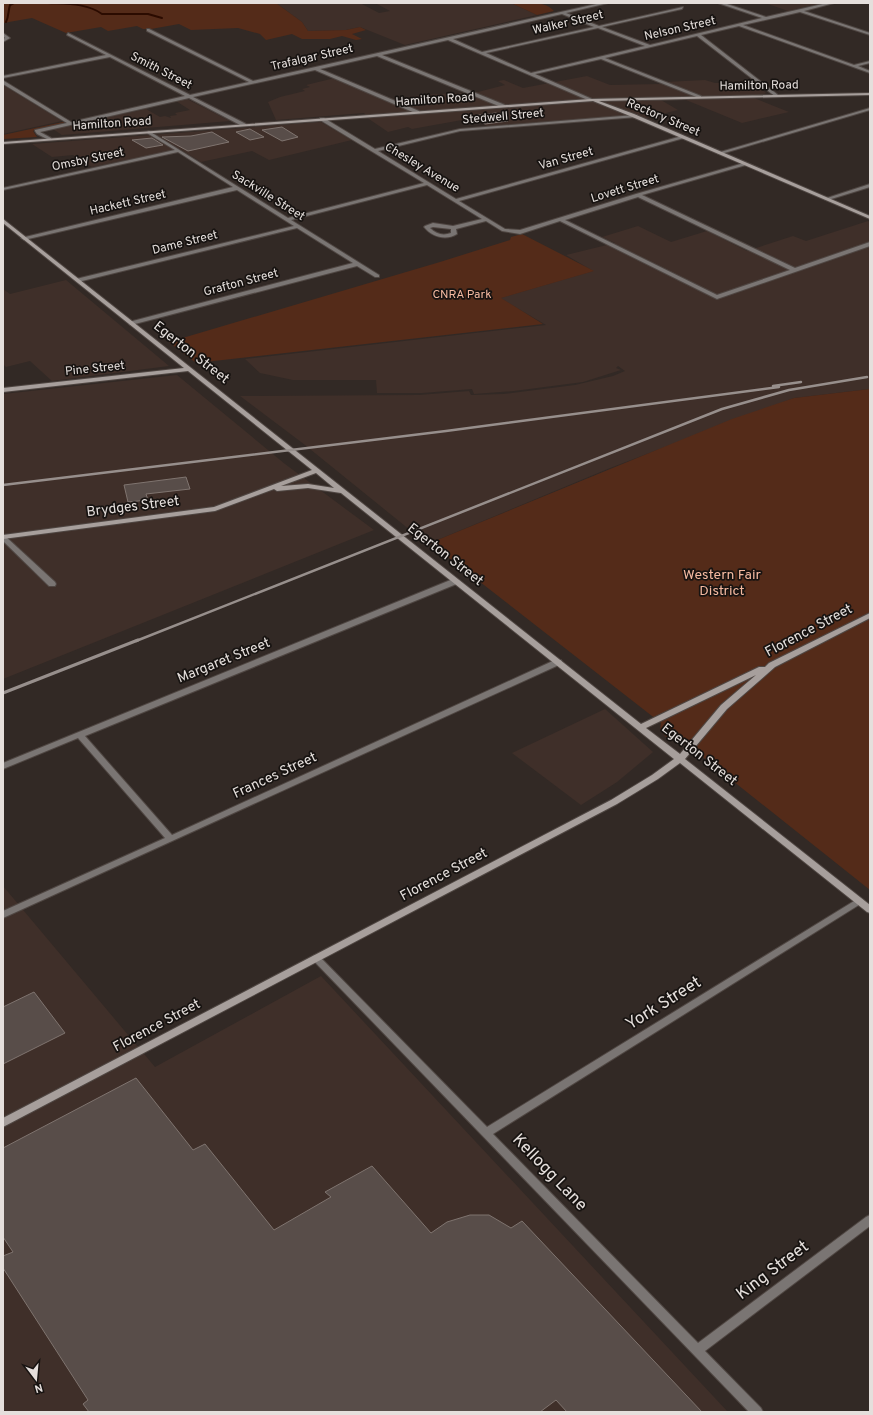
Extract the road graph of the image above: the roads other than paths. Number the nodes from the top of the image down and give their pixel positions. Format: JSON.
{"nodes":[{"id":1,"x":606,"y":3,"type":"edge"},
{"id":2,"x":720,"y":3,"type":"edge"},
{"id":3,"x":832,"y":3,"type":"edge"},
{"id":4,"x":682,"y":8,"type":"dead end"},
{"id":5,"x":799,"y":11,"type":"junction"},
{"id":6,"x":562,"y":13,"type":"junction"},
{"id":7,"x":766,"y":19,"type":"junction"},
{"id":8,"x":739,"y":25,"type":"junction"},
{"id":9,"x":598,"y":26,"type":"junction"},
{"id":10,"x":148,"y":30,"type":"dead end"},
{"id":11,"x":3,"y":34,"type":"edge"},
{"id":12,"x":68,"y":34,"type":"dead end"},
{"id":13,"x":870,"y":34,"type":"edge"},
{"id":14,"x":698,"y":35,"type":"junction"},
{"id":15,"x":448,"y":38,"type":"junction"},
{"id":16,"x":3,"y":41,"type":"edge"},
{"id":17,"x":649,"y":46,"type":"junction"},
{"id":18,"x":481,"y":53,"type":"junction"},
{"id":19,"x":377,"y":54,"type":"junction"},
{"id":20,"x":109,"y":56,"type":"junction"},
{"id":21,"x":602,"y":58,"type":"junction"},
{"id":22,"x":870,"y":62,"type":"edge"},
{"id":23,"x":854,"y":66,"type":"junction"},
{"id":24,"x":315,"y":68,"type":"junction"},
{"id":25,"x":870,"y":72,"type":"edge"},
{"id":26,"x":531,"y":74,"type":"junction"},
{"id":27,"x":3,"y":77,"type":"edge"},
{"id":28,"x":3,"y":82,"type":"edge"},
{"id":29,"x":252,"y":82,"type":"junction"},
{"id":30,"x":870,"y":94,"type":"edge"},
{"id":31,"x":188,"y":96,"type":"junction"},
{"id":32,"x":777,"y":96,"type":"junction"},
{"id":33,"x":699,"y":97,"type":"junction"},
{"id":34,"x":590,"y":100,"type":"junction"},
{"id":35,"x":503,"y":106,"type":"junction"},
{"id":36,"x":870,"y":109,"type":"edge"},
{"id":37,"x":417,"y":112,"type":"junction"},
{"id":38,"x":635,"y":116,"type":"junction"},
{"id":39,"x":322,"y":119,"type":"junction"},
{"id":40,"x":70,"y":123,"type":"junction"},
{"id":41,"x":244,"y":125,"type":"junction"},
{"id":42,"x":149,"y":132,"type":"junction"},
{"id":43,"x":682,"y":137,"type":"junction"},
{"id":44,"x":49,"y":139,"type":"junction"},
{"id":45,"x":3,"y":143,"type":"edge"},
{"id":46,"x":178,"y":151,"type":"junction"},
{"id":47,"x":374,"y":151,"type":"junction"},
{"id":48,"x":719,"y":153,"type":"junction"},
{"id":49,"x":744,"y":164,"type":"junction"},
{"id":50,"x":427,"y":184,"type":"junction"},
{"id":51,"x":870,"y":185,"type":"edge"},
{"id":52,"x":237,"y":188,"type":"junction"},
{"id":53,"x":3,"y":189,"type":"edge"},
{"id":54,"x":638,"y":195,"type":"junction"},
{"id":55,"x":826,"y":199,"type":"junction"},
{"id":56,"x":456,"y":200,"type":"junction"},
{"id":57,"x":870,"y":218,"type":"edge"},
{"id":58,"x":288,"y":219,"type":"junction"},
{"id":59,"x":487,"y":219,"type":"junction"},
{"id":60,"x":560,"y":219,"type":"junction"},
{"id":61,"x":3,"y":221,"type":"edge"},
{"id":62,"x":298,"y":226,"type":"junction"},
{"id":63,"x":453,"y":228,"type":"junction"},
{"id":64,"x":512,"y":232,"type":"joint"},
{"id":65,"x":24,"y":238,"type":"junction"},
{"id":66,"x":870,"y":244,"type":"edge"},
{"id":67,"x":357,"y":264,"type":"junction"},
{"id":68,"x":795,"y":270,"type":"junction"},
{"id":69,"x":377,"y":276,"type":"dead end"},
{"id":70,"x":78,"y":280,"type":"junction"},
{"id":71,"x":131,"y":323,"type":"junction"},
{"id":72,"x":189,"y":369,"type":"junction"},
{"id":73,"x":3,"y":390,"type":"edge"},
{"id":74,"x":316,"y":471,"type":"junction"},
{"id":75,"x":262,"y":490,"type":"junction"},
{"id":76,"x":343,"y":492,"type":"junction"},
{"id":77,"x":3,"y":537,"type":"edge"},
{"id":78,"x":456,"y":581,"type":"junction"},
{"id":79,"x":52,"y":584,"type":"dead end"},
{"id":80,"x":870,"y":614,"type":"edge"},
{"id":81,"x":558,"y":662,"type":"junction"},
{"id":82,"x":772,"y":665,"type":"junction"},
{"id":83,"x":641,"y":727,"type":"junction"},
{"id":84,"x":80,"y":735,"type":"junction"},
{"id":85,"x":681,"y":758,"type":"junction"},
{"id":86,"x":3,"y":766,"type":"edge"},
{"id":87,"x":170,"y":838,"type":"junction"},
{"id":88,"x":859,"y":901,"type":"junction"},
{"id":89,"x":870,"y":910,"type":"edge"},
{"id":90,"x":3,"y":915,"type":"edge"},
{"id":91,"x":316,"y":958,"type":"junction"},
{"id":92,"x":3,"y":1123,"type":"edge"},
{"id":93,"x":486,"y":1133,"type":"junction"},
{"id":94,"x":870,"y":1220,"type":"edge"},
{"id":95,"x":697,"y":1350,"type":"junction"},
{"id":96,"x":757,"y":1412,"type":"edge"}],
"edges":[{"from":1,"to":6,"type":"street","name":"Trafalgar Street"},
{"from":2,"to":7,"type":"street"},
{"from":3,"to":5,"type":"street","name":"Nelson Street"},
{"from":4,"to":9,"type":"street","name":"Walker Street"},
{"from":5,"to":7,"type":"street","name":"Nelson Street"},
{"from":5,"to":13,"type":"street"},
{"from":6,"to":9,"type":"street"},
{"from":6,"to":15,"type":"street","name":"Trafalgar Street"},
{"from":7,"to":8,"type":"street","name":"Nelson Street"},
{"from":8,"to":14,"type":"street","name":"Nelson Street"},
{"from":8,"to":23,"type":"street"},
{"from":9,"to":17,"type":"street"},
{"from":9,"to":18,"type":"street","name":"Walker Street"},
{"from":10,"to":29,"type":"street"},
{"from":11,"to":16,"type":"street"},
{"from":12,"to":20,"type":"street","name":"Smith Street"},
{"from":14,"to":17,"type":"street","name":"Nelson Street"},
{"from":14,"to":32,"type":"street"},
{"from":15,"to":18,"type":"street","name":"Rectory Street"},
{"from":15,"to":19,"type":"street","name":"Trafalgar Street"},
{"from":17,"to":21,"type":"street","name":"Nelson Street"},
{"from":18,"to":26,"type":"street","name":"Rectory Street"},
{"from":19,"to":24,"type":"street","name":"Trafalgar Street"},
{"from":19,"to":35,"type":"street"},
{"from":20,"to":27,"type":"street"},
{"from":20,"to":31,"type":"street","name":"Smith Street"},
{"from":21,"to":26,"type":"street","name":"Nelson Street"},
{"from":21,"to":33,"type":"street"},
{"from":22,"to":23,"type":"street"},
{"from":23,"to":25,"type":"street"},
{"from":24,"to":29,"type":"street","name":"Trafalgar Street"},
{"from":24,"to":37,"type":"street"},
{"from":26,"to":34,"type":"street","name":"Rectory Street"},
{"from":28,"to":40,"type":"street"},
{"from":29,"to":31,"type":"street","name":"Trafalgar Street"},
{"from":30,"to":32,"type":"street","name":"Hamilton Road"},
{"from":31,"to":40,"type":"street","name":"Trafalgar Street"},
{"from":31,"to":41,"type":"street","name":"Smith Street"},
{"from":32,"to":33,"type":"street","name":"Hamilton Road"},
{"from":33,"to":34,"type":"street","name":"Hamilton Road"},
{"from":34,"to":35,"type":"street","name":"Hamilton Road"},
{"from":34,"to":38,"type":"street","name":"Rectory Street"},
{"from":35,"to":37,"type":"street","name":"Hamilton Road"},
{"from":36,"to":48,"type":"street"},
{"from":37,"to":39,"type":"street","name":"Hamilton Road"},
{"from":38,"to":43,"type":"street","name":"Rectory Street"},
{"from":38,"to":47,"type":"street","name":"Stedwell Street"},
{"from":39,"to":41,"type":"street","name":"Hamilton Road"},
{"from":39,"to":47,"type":"street","name":"Chesley Avenue"},
{"from":40,"to":44,"type":"street","name":"Trafalgar Street"},
{"from":41,"to":42,"type":"street","name":"Hamilton Road"},
{"from":42,"to":44,"type":"street","name":"Hamilton Road"},
{"from":42,"to":46,"type":"street","name":"Sackville Street"},
{"from":43,"to":48,"type":"street","name":"Rectory Street"},
{"from":43,"to":56,"type":"street","name":"Van Street"},
{"from":44,"to":45,"type":"street","name":"Hamilton Road"},
{"from":46,"to":52,"type":"street","name":"Sackville Street"},
{"from":46,"to":53,"type":"street","name":"Omsby Street"},
{"from":47,"to":50,"type":"street","name":"Chesley Avenue"},
{"from":48,"to":49,"type":"street","name":"Rectory Street"},
{"from":49,"to":54,"type":"street","name":"Lovett Street"},
{"from":49,"to":55,"type":"street","name":"Rectory Street"},
{"from":50,"to":56,"type":"street","name":"Chesley Avenue"},
{"from":50,"to":58,"type":"street"},
{"from":51,"to":55,"type":"street"},
{"from":52,"to":58,"type":"street","name":"Sackville Street"},
{"from":52,"to":65,"type":"street","name":"Hackett Street"},
{"from":54,"to":60,"type":"street","name":"Lovett Street"},
{"from":54,"to":68,"type":"street"},
{"from":55,"to":57,"type":"street","name":"Rectory Street"},
{"from":56,"to":59,"type":"street","name":"Chesley Avenue"},
{"from":58,"to":62,"type":"street","name":"Sackville Street"},
{"from":59,"to":63,"type":"street"},
{"from":59,"to":64,"type":"street","name":"Chesley Avenue"},
{"from":60,"to":64,"type":"street","name":"Lovett Street"},
{"from":60,"to":68,"type":"street"},
{"from":61,"to":65,"type":"street","name":"Egerton Street"},
{"from":62,"to":67,"type":"street","name":"Sackville Street"},
{"from":62,"to":70,"type":"street","name":"Dame Street"},
{"from":63,"to":63,"type":"street"},
{"from":65,"to":70,"type":"street","name":"Egerton Street"},
{"from":66,"to":68,"type":"street"},
{"from":67,"to":69,"type":"street","name":"Sackville Street"},
{"from":67,"to":71,"type":"street","name":"Grafton Street"},
{"from":70,"to":71,"type":"street","name":"Egerton Street"},
{"from":71,"to":72,"type":"street","name":"Egerton Street"},
{"from":72,"to":73,"type":"street","name":"Pine Street"},
{"from":72,"to":74,"type":"street","name":"Egerton Street"},
{"from":74,"to":75,"type":"street"},
{"from":74,"to":76,"type":"street","name":"Egerton Street"},
{"from":75,"to":76,"type":"street"},
{"from":75,"to":77,"type":"street","name":"Brydges Street"},
{"from":76,"to":78,"type":"street","name":"Egerton Street"},
{"from":77,"to":79,"type":"street"},
{"from":78,"to":81,"type":"street","name":"Egerton Street"},
{"from":78,"to":84,"type":"street","name":"Margaret Street"},
{"from":80,"to":82,"type":"street","name":"Florence Street"},
{"from":81,"to":83,"type":"street","name":"Egerton Street"},
{"from":81,"to":87,"type":"street","name":"Frances Street"},
{"from":82,"to":83,"type":"street"},
{"from":82,"to":85,"type":"street","name":"Florence Street"},
{"from":83,"to":85,"type":"street","name":"Egerton Street"},
{"from":84,"to":86,"type":"street","name":"Margaret Street"},
{"from":84,"to":87,"type":"street"},
{"from":85,"to":88,"type":"street","name":"Egerton Street"},
{"from":85,"to":91,"type":"street","name":"Florence Street"},
{"from":87,"to":90,"type":"street","name":"Frances Street"},
{"from":88,"to":89,"type":"street","name":"Egerton Street"},
{"from":88,"to":93,"type":"street","name":"York Street"},
{"from":91,"to":92,"type":"street","name":"Florence Street"},
{"from":91,"to":93,"type":"street","name":"Kellogg Lane"},
{"from":93,"to":95,"type":"street","name":"Kellogg Lane"},
{"from":94,"to":95,"type":"street","name":"King Street"},
{"from":95,"to":96,"type":"street","name":"Kellogg Lane"}]}
